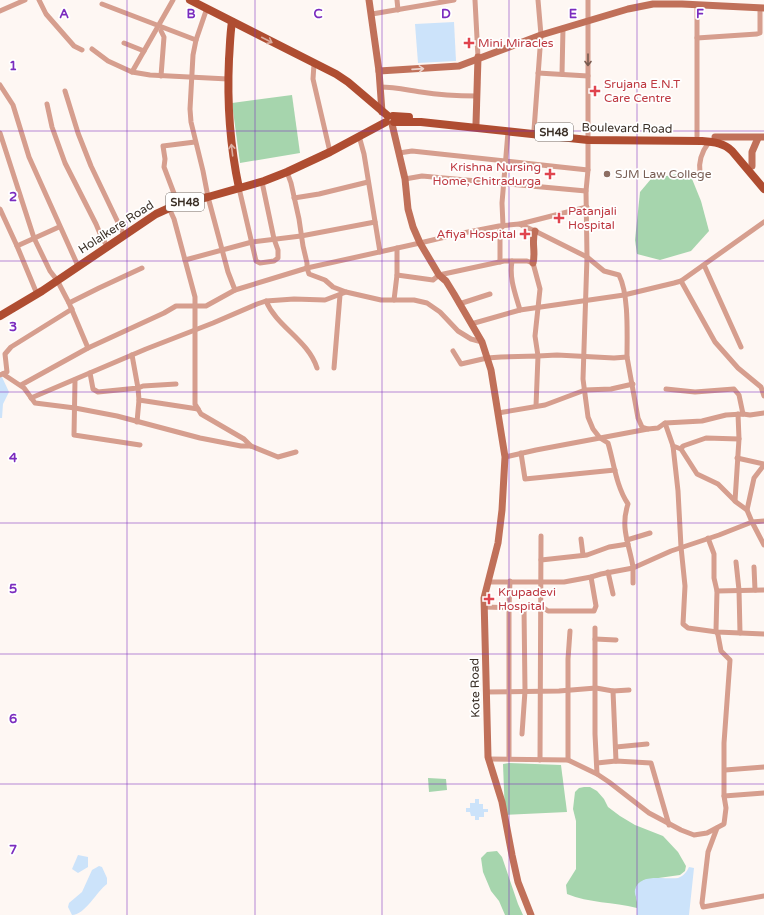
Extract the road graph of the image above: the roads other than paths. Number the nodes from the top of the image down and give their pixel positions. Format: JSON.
{"nodes":[{"id":1,"x":25,"y":0,"type":"edge"},
{"id":2,"x":39,"y":0,"type":"edge"},
{"id":3,"x":173,"y":0,"type":"edge"},
{"id":4,"x":190,"y":0,"type":"edge"},
{"id":5,"x":369,"y":0,"type":"edge"},
{"id":6,"x":397,"y":0,"type":"edge"},
{"id":7,"x":454,"y":0,"type":"edge"},
{"id":8,"x":474,"y":0,"type":"edge"},
{"id":9,"x":538,"y":0,"type":"edge"},
{"id":10,"x":588,"y":0,"type":"edge"},
{"id":11,"x":657,"y":2,"type":"edge"},
{"id":12,"x":102,"y":4,"type":"dead end"},
{"id":13,"x":732,"y":4,"type":"edge"},
{"id":14,"x":697,"y":5,"type":"junction"},
{"id":15,"x":207,"y":8,"type":"junction"},
{"id":16,"x":762,"y":8,"type":"edge"},
{"id":17,"x":398,"y":10,"type":"junction"},
{"id":18,"x":0,"y":11,"type":"edge"},
{"id":19,"x":372,"y":14,"type":"junction"},
{"id":20,"x":589,"y":21,"type":"junction"},
{"id":21,"x":232,"y":22,"type":"junction"},
{"id":22,"x":158,"y":26,"type":"junction"},
{"id":23,"x":563,"y":28,"type":"junction"},
{"id":24,"x":162,"y":30,"type":"dead end"},
{"id":25,"x":541,"y":35,"type":"junction"},
{"id":26,"x":697,"y":38,"type":"junction"},
{"id":27,"x":196,"y":40,"type":"junction"},
{"id":28,"x":124,"y":43,"type":"dead end"},
{"id":29,"x":92,"y":49,"type":"dead end"},
{"id":30,"x":82,"y":50,"type":"dead end"},
{"id":31,"x":144,"y":51,"type":"junction"},
{"id":32,"x":478,"y":57,"type":"junction"},
{"id":33,"x":314,"y":64,"type":"junction"},
{"id":34,"x":379,"y":71,"type":"junction"},
{"id":35,"x":132,"y":72,"type":"junction"},
{"id":36,"x":538,"y":73,"type":"junction"},
{"id":37,"x":562,"y":74,"type":"junction"},
{"id":38,"x":161,"y":76,"type":"junction"},
{"id":39,"x":588,"y":76,"type":"junction"},
{"id":40,"x":192,"y":77,"type":"junction"},
{"id":41,"x":228,"y":79,"type":"junction"},
{"id":42,"x":0,"y":85,"type":"edge"},
{"id":43,"x":380,"y":87,"type":"junction"},
{"id":44,"x":65,"y":91,"type":"dead end"},
{"id":45,"x":477,"y":96,"type":"junction"},
{"id":46,"x":47,"y":104,"type":"dead end"},
{"id":47,"x":389,"y":119,"type":"junction"},
{"id":48,"x":476,"y":124,"type":"junction"},
{"id":49,"x":534,"y":130,"type":"junction"},
{"id":50,"x":508,"y":132,"type":"junction"},
{"id":51,"x":0,"y":133,"type":"edge"},
{"id":52,"x":359,"y":136,"type":"junction"},
{"id":53,"x":696,"y":136,"type":"junction"},
{"id":54,"x":588,"y":138,"type":"junction"},
{"id":55,"x":761,"y":138,"type":"edge"},
{"id":56,"x":713,"y":140,"type":"junction"},
{"id":57,"x":195,"y":142,"type":"junction"},
{"id":58,"x":330,"y":152,"type":"junction"},
{"id":59,"x":399,"y":153,"type":"junction"},
{"id":60,"x":506,"y":160,"type":"junction"},
{"id":61,"x":752,"y":166,"type":"junction"},
{"id":62,"x":588,"y":170,"type":"junction"},
{"id":63,"x":287,"y":172,"type":"junction"},
{"id":64,"x":700,"y":172,"type":"dead end"},
{"id":65,"x":405,"y":179,"type":"junction"},
{"id":66,"x":764,"y":181,"type":"edge"},
{"id":67,"x":262,"y":182,"type":"junction"},
{"id":68,"x":368,"y":182,"type":"junction"},
{"id":69,"x":504,"y":184,"type":"junction"},
{"id":70,"x":239,"y":188,"type":"junction"},
{"id":71,"x":764,"y":189,"type":"edge"},
{"id":72,"x":586,"y":191,"type":"junction"},
{"id":73,"x":208,"y":197,"type":"junction"},
{"id":74,"x":294,"y":198,"type":"junction"},
{"id":75,"x":178,"y":204,"type":"junction"},
{"id":76,"x":587,"y":207,"type":"junction"},
{"id":77,"x":169,"y":208,"type":"junction"},
{"id":78,"x":0,"y":209,"type":"edge"},
{"id":79,"x":375,"y":222,"type":"junction"},
{"id":80,"x":764,"y":222,"type":"edge"},
{"id":81,"x":519,"y":224,"type":"junction"},
{"id":82,"x":503,"y":226,"type":"junction"},
{"id":83,"x":59,"y":227,"type":"junction"},
{"id":84,"x":536,"y":231,"type":"junction"},
{"id":85,"x":124,"y":235,"type":"junction"},
{"id":86,"x":302,"y":236,"type":"junction"},
{"id":87,"x":34,"y":238,"type":"junction"},
{"id":88,"x":274,"y":239,"type":"junction"},
{"id":89,"x":252,"y":242,"type":"junction"},
{"id":90,"x":420,"y":243,"type":"junction"},
{"id":91,"x":18,"y":246,"type":"junction"},
{"id":92,"x":107,"y":246,"type":"junction"},
{"id":93,"x":397,"y":248,"type":"junction"},
{"id":94,"x":223,"y":250,"type":"junction"},
{"id":95,"x":380,"y":252,"type":"junction"},
{"id":96,"x":587,"y":257,"type":"junction"},
{"id":97,"x":185,"y":260,"type":"junction"},
{"id":98,"x":512,"y":261,"type":"junction"},
{"id":99,"x":500,"y":262,"type":"junction"},
{"id":100,"x":532,"y":263,"type":"junction"},
{"id":101,"x":704,"y":264,"type":"junction"},
{"id":102,"x":78,"y":266,"type":"junction"},
{"id":103,"x":142,"y":268,"type":"dead end"},
{"id":104,"x":306,"y":268,"type":"junction"},
{"id":105,"x":397,"y":275,"type":"junction"},
{"id":106,"x":439,"y":275,"type":"junction"},
{"id":107,"x":57,"y":280,"type":"junction"},
{"id":108,"x":681,"y":281,"type":"junction"},
{"id":109,"x":235,"y":290,"type":"junction"},
{"id":110,"x":346,"y":292,"type":"junction"},
{"id":111,"x":37,"y":294,"type":"junction"},
{"id":112,"x":490,"y":294,"type":"dead end"},
{"id":113,"x":340,"y":295,"type":"junction"},
{"id":114,"x":624,"y":295,"type":"junction"},
{"id":115,"x":394,"y":300,"type":"junction"},
{"id":116,"x":266,"y":301,"type":"junction"},
{"id":117,"x":586,"y":301,"type":"junction"},
{"id":118,"x":69,"y":304,"type":"junction"},
{"id":119,"x":459,"y":304,"type":"junction"},
{"id":120,"x":194,"y":307,"type":"junction"},
{"id":121,"x":537,"y":308,"type":"junction"},
{"id":122,"x":72,"y":309,"type":"junction"},
{"id":123,"x":520,"y":310,"type":"junction"},
{"id":124,"x":0,"y":316,"type":"edge"},
{"id":125,"x":471,"y":324,"type":"junction"},
{"id":126,"x":194,"y":331,"type":"junction"},
{"id":127,"x":482,"y":342,"type":"junction"},
{"id":128,"x":741,"y":347,"type":"dead end"},
{"id":129,"x":88,"y":348,"type":"junction"},
{"id":130,"x":453,"y":351,"type":"dead end"},
{"id":131,"x":2,"y":354,"type":"edge"},
{"id":132,"x":132,"y":355,"type":"junction"},
{"id":133,"x":538,"y":356,"type":"junction"},
{"id":134,"x":584,"y":356,"type":"junction"},
{"id":135,"x":628,"y":357,"type":"junction"},
{"id":136,"x":487,"y":358,"type":"junction"},
{"id":137,"x":317,"y":368,"type":"dead end"},
{"id":138,"x":334,"y":368,"type":"dead end"},
{"id":139,"x":90,"y":373,"type":"junction"},
{"id":140,"x":2,"y":374,"type":"edge"},
{"id":141,"x":75,"y":380,"type":"junction"},
{"id":142,"x":176,"y":384,"type":"dead end"},
{"id":143,"x":633,"y":384,"type":"junction"},
{"id":144,"x":21,"y":385,"type":"junction"},
{"id":145,"x":138,"y":388,"type":"junction"},
{"id":146,"x":666,"y":389,"type":"dead end"},
{"id":147,"x":585,"y":390,"type":"junction"},
{"id":148,"x":764,"y":396,"type":"edge"},
{"id":149,"x":31,"y":398,"type":"junction"},
{"id":150,"x":138,"y":400,"type":"junction"},
{"id":151,"x":536,"y":406,"type":"junction"},
{"id":152,"x":75,"y":408,"type":"junction"},
{"id":153,"x":198,"y":409,"type":"junction"},
{"id":154,"x":498,"y":413,"type":"junction"},
{"id":155,"x":764,"y":413,"type":"edge"},
{"id":156,"x":741,"y":414,"type":"junction"},
{"id":157,"x":137,"y":422,"type":"junction"},
{"id":158,"x":665,"y":423,"type":"junction"},
{"id":159,"x":648,"y":429,"type":"junction"},
{"id":160,"x":600,"y":438,"type":"junction"},
{"id":161,"x":739,"y":439,"type":"junction"},
{"id":162,"x":140,"y":445,"type":"dead end"},
{"id":163,"x":251,"y":446,"type":"junction"},
{"id":164,"x":672,"y":446,"type":"junction"},
{"id":165,"x":681,"y":449,"type":"junction"},
{"id":166,"x":296,"y":452,"type":"dead end"},
{"id":167,"x":521,"y":453,"type":"junction"},
{"id":168,"x":505,"y":457,"type":"junction"},
{"id":169,"x":737,"y":458,"type":"junction"},
{"id":170,"x":764,"y":464,"type":"edge"},
{"id":171,"x":615,"y":470,"type":"junction"},
{"id":172,"x":735,"y":501,"type":"junction"},
{"id":173,"x":747,"y":510,"type":"junction"},
{"id":174,"x":764,"y":521,"type":"edge"},
{"id":175,"x":752,"y":522,"type":"junction"},
{"id":176,"x":650,"y":533,"type":"dead end"},
{"id":177,"x":541,"y":536,"type":"dead end"},
{"id":178,"x":708,"y":538,"type":"junction"},
{"id":179,"x":581,"y":539,"type":"dead end"},
{"id":180,"x":627,"y":542,"type":"junction"},
{"id":181,"x":764,"y":545,"type":"edge"},
{"id":182,"x":680,"y":548,"type":"junction"},
{"id":183,"x":584,"y":555,"type":"junction"},
{"id":184,"x":541,"y":560,"type":"junction"},
{"id":185,"x":736,"y":562,"type":"dead end"},
{"id":186,"x":754,"y":567,"type":"dead end"},
{"id":187,"x":633,"y":568,"type":"junction"},
{"id":188,"x":608,"y":572,"type":"junction"},
{"id":189,"x":591,"y":578,"type":"junction"},
{"id":190,"x":510,"y":581,"type":"junction"},
{"id":191,"x":541,"y":581,"type":"junction"},
{"id":192,"x":488,"y":582,"type":"junction"},
{"id":193,"x":633,"y":583,"type":"dead end"},
{"id":194,"x":738,"y":590,"type":"junction"},
{"id":195,"x":755,"y":590,"type":"junction"},
{"id":196,"x":764,"y":590,"type":"edge"},
{"id":197,"x":716,"y":591,"type":"junction"},
{"id":198,"x":613,"y":594,"type":"dead end"},
{"id":199,"x":541,"y":606,"type":"junction"},
{"id":200,"x":484,"y":607,"type":"junction"},
{"id":201,"x":509,"y":607,"type":"junction"},
{"id":202,"x":524,"y":608,"type":"junction"},
{"id":203,"x":595,"y":628,"type":"dead end"},
{"id":204,"x":570,"y":631,"type":"dead end"},
{"id":205,"x":717,"y":632,"type":"junction"},
{"id":206,"x":740,"y":634,"type":"junction"},
{"id":207,"x":764,"y":634,"type":"edge"},
{"id":208,"x":595,"y":639,"type":"junction"},
{"id":209,"x":616,"y":640,"type":"dead end"},
{"id":210,"x":596,"y":688,"type":"junction"},
{"id":211,"x":568,"y":690,"type":"junction"},
{"id":212,"x":629,"y":690,"type":"dead end"},
{"id":213,"x":508,"y":691,"type":"junction"},
{"id":214,"x":525,"y":691,"type":"junction"},
{"id":215,"x":541,"y":691,"type":"junction"},
{"id":216,"x":613,"y":691,"type":"junction"},
{"id":217,"x":486,"y":692,"type":"junction"},
{"id":218,"x":522,"y":734,"type":"dead end"},
{"id":219,"x":647,"y":744,"type":"dead end"},
{"id":220,"x":616,"y":747,"type":"junction"},
{"id":221,"x":488,"y":759,"type":"junction"},
{"id":222,"x":510,"y":759,"type":"junction"},
{"id":223,"x":540,"y":760,"type":"junction"},
{"id":224,"x":568,"y":760,"type":"junction"},
{"id":225,"x":616,"y":761,"type":"junction"},
{"id":226,"x":597,"y":762,"type":"junction"},
{"id":227,"x":764,"y":767,"type":"edge"},
{"id":228,"x":725,"y":770,"type":"junction"},
{"id":229,"x":597,"y":774,"type":"junction"},
{"id":230,"x":764,"y":793,"type":"edge"},
{"id":231,"x":724,"y":796,"type":"junction"},
{"id":232,"x":668,"y":825,"type":"junction"},
{"id":233,"x":717,"y":828,"type":"junction"},
{"id":234,"x":764,"y":896,"type":"edge"},
{"id":235,"x":531,"y":915,"type":"edge"}],
"edges":[{"from":1,"to":18,"type":"street"},
{"from":2,"to":30,"type":"street"},
{"from":3,"to":22,"type":"street"},
{"from":4,"to":15,"type":"main road"},
{"from":5,"to":19,"type":"street","name":"Kote Road"},
{"from":6,"to":17,"type":"street"},
{"from":7,"to":17,"type":"street"},
{"from":8,"to":32,"type":"street"},
{"from":9,"to":25,"type":"street"},
{"from":10,"to":20,"type":"street"},
{"from":11,"to":14,"type":"street"},
{"from":11,"to":20,"type":"street"},
{"from":12,"to":22,"type":"street"},
{"from":13,"to":14,"type":"street"},
{"from":13,"to":16,"type":"street"},
{"from":14,"to":26,"type":"street"},
{"from":15,"to":21,"type":"main road"},
{"from":15,"to":27,"type":"street"},
{"from":16,"to":26,"type":"street"},
{"from":17,"to":19,"type":"street"},
{"from":19,"to":34,"type":"street","name":"Kote Road"},
{"from":20,"to":23,"type":"street"},
{"from":20,"to":39,"type":"street","one_way":true},
{"from":21,"to":33,"type":"main road","one_way":true},
{"from":21,"to":41,"type":"main road"},
{"from":22,"to":27,"type":"street"},
{"from":22,"to":31,"type":"street"},
{"from":23,"to":25,"type":"street"},
{"from":23,"to":37,"type":"street"},
{"from":24,"to":38,"type":"street"},
{"from":25,"to":32,"type":"street"},
{"from":25,"to":36,"type":"street"},
{"from":26,"to":53,"type":"street"},
{"from":27,"to":40,"type":"street"},
{"from":28,"to":31,"type":"street"},
{"from":29,"to":35,"type":"street"},
{"from":31,"to":35,"type":"street"},
{"from":34,"to":32,"type":"street","one_way":true},
{"from":32,"to":45,"type":"street"},
{"from":33,"to":47,"type":"main road"},
{"from":33,"to":58,"type":"street"},
{"from":34,"to":43,"type":"street","name":"Kote Road"},
{"from":35,"to":38,"type":"street"},
{"from":36,"to":37,"type":"street"},
{"from":36,"to":49,"type":"street"},
{"from":37,"to":39,"type":"street"},
{"from":38,"to":40,"type":"street"},
{"from":39,"to":54,"type":"street"},
{"from":40,"to":41,"type":"street"},
{"from":40,"to":57,"type":"street"},
{"from":70,"to":41,"type":"main road","one_way":true},
{"from":42,"to":83,"type":"street"},
{"from":43,"to":45,"type":"street"},
{"from":43,"to":47,"type":"street","name":"Kote Road"},
{"from":44,"to":85,"type":"street"},
{"from":45,"to":48,"type":"street"},
{"from":46,"to":92,"type":"street"},
{"from":47,"to":48,"type":"main road","name":"Boulevard Road","number":"SH48"},
{"from":47,"to":50,"type":"main road","name":"Boulevard Road","number":"SH48"},
{"from":47,"to":52,"type":"main road","name":"Holalkere Road","number":"SH48"},
{"from":47,"to":59,"type":"street","name":"Kote Road"},
{"from":48,"to":49,"type":"main road","name":"Boulevard Road","number":"SH48"},
{"from":49,"to":54,"type":"main road","name":"Boulevard Road","number":"SH48"},
{"from":50,"to":54,"type":"main road","name":"Boulevard Road","number":"SH48"},
{"from":50,"to":60,"type":"street"},
{"from":51,"to":87,"type":"street"},
{"from":52,"to":58,"type":"main road","name":"Holalkere Road","number":"SH48"},
{"from":52,"to":68,"type":"street"},
{"from":53,"to":54,"type":"main road","name":"Boulevard Road","number":"SH48"},
{"from":53,"to":56,"type":"main road","name":"Boulevard Road","number":"SH48"},
{"from":54,"to":56,"type":"main road","name":"Boulevard Road","number":"SH48"},
{"from":54,"to":62,"type":"street"},
{"from":55,"to":56,"type":"street"},
{"from":55,"to":61,"type":"street"},
{"from":56,"to":61,"type":"main road","number":"SH48"},
{"from":56,"to":64,"type":"street"},
{"from":56,"to":71,"type":"main road","number":"SH48"},
{"from":57,"to":73,"type":"street"},
{"from":57,"to":75,"type":"street"},
{"from":58,"to":63,"type":"main road","name":"Holalkere Road","number":"SH48"},
{"from":59,"to":60,"type":"street"},
{"from":59,"to":65,"type":"street","name":"Kote Road"},
{"from":60,"to":62,"type":"street"},
{"from":60,"to":69,"type":"street"},
{"from":61,"to":66,"type":"main road","number":"SH48"},
{"from":62,"to":72,"type":"street"},
{"from":63,"to":67,"type":"main road","name":"Holalkere Road","number":"SH48"},
{"from":63,"to":74,"type":"street"},
{"from":65,"to":69,"type":"street"},
{"from":65,"to":90,"type":"street","name":"Kote Road"},
{"from":67,"to":70,"type":"main road","name":"Holalkere Road","number":"SH48"},
{"from":67,"to":88,"type":"street"},
{"from":68,"to":74,"type":"street"},
{"from":68,"to":79,"type":"street"},
{"from":69,"to":72,"type":"street"},
{"from":69,"to":82,"type":"street"},
{"from":70,"to":73,"type":"main road","name":"Holalkere Road","number":"SH48"},
{"from":70,"to":89,"type":"street"},
{"from":72,"to":76,"type":"street"},
{"from":73,"to":75,"type":"main road","name":"Holalkere Road","number":"SH48"},
{"from":73,"to":94,"type":"street"},
{"from":74,"to":86,"type":"street"},
{"from":75,"to":77,"type":"main road","name":"Holalkere Road","number":"SH48"},
{"from":76,"to":81,"type":"street"},
{"from":76,"to":96,"type":"street"},
{"from":77,"to":85,"type":"main road","name":"Holalkere Road","number":"SH48"},
{"from":77,"to":97,"type":"street"},
{"from":78,"to":91,"type":"street"},
{"from":79,"to":86,"type":"street"},
{"from":79,"to":95,"type":"street"},
{"from":80,"to":101,"type":"street"},
{"from":81,"to":82,"type":"street"},
{"from":81,"to":84,"type":"street"},
{"from":82,"to":90,"type":"street"},
{"from":82,"to":99,"type":"street"},
{"from":83,"to":87,"type":"street"},
{"from":83,"to":102,"type":"street"},
{"from":84,"to":96,"type":"street"},
{"from":84,"to":100,"type":"street"},
{"from":85,"to":92,"type":"main road","name":"Holalkere Road","number":"SH48"},
{"from":86,"to":88,"type":"street"},
{"from":86,"to":104,"type":"street"},
{"from":87,"to":91,"type":"street"},
{"from":87,"to":107,"type":"street"},
{"from":88,"to":89,"type":"street"},
{"from":88,"to":89,"type":"street"},
{"from":89,"to":94,"type":"street"},
{"from":90,"to":93,"type":"street"},
{"from":90,"to":106,"type":"street","name":"Kote Road"},
{"from":91,"to":111,"type":"street"},
{"from":92,"to":102,"type":"main road","name":"Holalkere Road","number":"SH48"},
{"from":93,"to":95,"type":"street"},
{"from":93,"to":105,"type":"street"},
{"from":94,"to":97,"type":"street"},
{"from":94,"to":109,"type":"street"},
{"from":95,"to":104,"type":"street"},
{"from":96,"to":114,"type":"street"},
{"from":96,"to":117,"type":"street"},
{"from":97,"to":120,"type":"street"},
{"from":98,"to":99,"type":"street"},
{"from":98,"to":100,"type":"street"},
{"from":98,"to":123,"type":"street"},
{"from":99,"to":106,"type":"street"},
{"from":100,"to":121,"type":"street"},
{"from":101,"to":108,"type":"street"},
{"from":101,"to":128,"type":"street"},
{"from":102,"to":107,"type":"main road","name":"Holalkere Road","number":"SH48"},
{"from":103,"to":118,"type":"street"},
{"from":104,"to":109,"type":"street"},
{"from":104,"to":110,"type":"street"},
{"from":105,"to":106,"type":"street"},
{"from":105,"to":115,"type":"street"},
{"from":106,"to":119,"type":"street","name":"Kote Road"},
{"from":107,"to":111,"type":"main road","name":"Holalkere Road","number":"SH48"},
{"from":107,"to":118,"type":"street"},
{"from":108,"to":114,"type":"street"},
{"from":108,"to":148,"type":"street"},
{"from":109,"to":120,"type":"street"},
{"from":110,"to":113,"type":"street"},
{"from":110,"to":115,"type":"street"},
{"from":111,"to":124,"type":"main road","name":"Holalkere Road","number":"SH48"},
{"from":112,"to":119,"type":"street"},
{"from":113,"to":116,"type":"street"},
{"from":113,"to":138,"type":"street"},
{"from":114,"to":117,"type":"street"},
{"from":114,"to":135,"type":"street"},
{"from":115,"to":127,"type":"street"},
{"from":116,"to":126,"type":"street"},
{"from":116,"to":137,"type":"street"},
{"from":117,"to":121,"type":"street"},
{"from":117,"to":134,"type":"street"},
{"from":118,"to":122,"type":"street"},
{"from":119,"to":125,"type":"street","name":"Kote Road"},
{"from":120,"to":126,"type":"street"},
{"from":120,"to":129,"type":"street"},
{"from":121,"to":123,"type":"street"},
{"from":121,"to":133,"type":"street"},
{"from":122,"to":129,"type":"street"},
{"from":122,"to":131,"type":"street"},
{"from":123,"to":125,"type":"street"},
{"from":125,"to":127,"type":"street","name":"Kote Road"},
{"from":126,"to":132,"type":"street"},
{"from":126,"to":153,"type":"street"},
{"from":127,"to":136,"type":"street","name":"Kote Road"},
{"from":129,"to":144,"type":"street"},
{"from":130,"to":136,"type":"street"},
{"from":131,"to":140,"type":"street"},
{"from":132,"to":139,"type":"street"},
{"from":132,"to":145,"type":"street"},
{"from":133,"to":134,"type":"street"},
{"from":133,"to":136,"type":"street"},
{"from":133,"to":151,"type":"street"},
{"from":134,"to":135,"type":"street"},
{"from":134,"to":147,"type":"street"},
{"from":135,"to":143,"type":"street"},
{"from":136,"to":154,"type":"street","name":"Kote Road"},
{"from":139,"to":141,"type":"street"},
{"from":139,"to":145,"type":"street"},
{"from":140,"to":144,"type":"street"},
{"from":141,"to":149,"type":"street"},
{"from":141,"to":152,"type":"street"},
{"from":142,"to":145,"type":"street"},
{"from":143,"to":147,"type":"street"},
{"from":143,"to":159,"type":"street"},
{"from":144,"to":149,"type":"street"},
{"from":145,"to":150,"type":"street"},
{"from":146,"to":156,"type":"street"},
{"from":147,"to":151,"type":"street"},
{"from":147,"to":160,"type":"street"},
{"from":149,"to":152,"type":"street"},
{"from":150,"to":153,"type":"street"},
{"from":150,"to":157,"type":"street"},
{"from":151,"to":154,"type":"street"},
{"from":152,"to":157,"type":"street"},
{"from":152,"to":162,"type":"street"},
{"from":153,"to":163,"type":"street"},
{"from":154,"to":168,"type":"street","name":"Kote Road"},
{"from":155,"to":156,"type":"street"},
{"from":156,"to":158,"type":"street"},
{"from":156,"to":161,"type":"street"},
{"from":157,"to":163,"type":"street"},
{"from":158,"to":159,"type":"street"},
{"from":158,"to":164,"type":"street"},
{"from":159,"to":160,"type":"street"},
{"from":160,"to":167,"type":"street"},
{"from":160,"to":171,"type":"street"},
{"from":161,"to":165,"type":"street"},
{"from":161,"to":169,"type":"street"},
{"from":163,"to":166,"type":"street"},
{"from":164,"to":165,"type":"street"},
{"from":164,"to":182,"type":"street"},
{"from":165,"to":172,"type":"street"},
{"from":167,"to":168,"type":"street"},
{"from":167,"to":171,"type":"street"},
{"from":168,"to":192,"type":"street","name":"Kote Road"},
{"from":169,"to":170,"type":"street"},
{"from":169,"to":172,"type":"street"},
{"from":170,"to":173,"type":"street"},
{"from":171,"to":180,"type":"street"},
{"from":172,"to":173,"type":"street"},
{"from":173,"to":175,"type":"street"},
{"from":174,"to":175,"type":"street"},
{"from":175,"to":178,"type":"street"},
{"from":175,"to":181,"type":"street"},
{"from":176,"to":180,"type":"street"},
{"from":177,"to":184,"type":"street"},
{"from":178,"to":182,"type":"street"},
{"from":178,"to":197,"type":"street"},
{"from":179,"to":183,"type":"street"},
{"from":180,"to":183,"type":"street"},
{"from":180,"to":187,"type":"street"},
{"from":182,"to":187,"type":"street"},
{"from":182,"to":205,"type":"street"},
{"from":183,"to":184,"type":"street"},
{"from":184,"to":191,"type":"street"},
{"from":185,"to":194,"type":"street"},
{"from":186,"to":195,"type":"street"},
{"from":187,"to":188,"type":"street"},
{"from":187,"to":193,"type":"street"},
{"from":188,"to":189,"type":"street"},
{"from":188,"to":198,"type":"street"},
{"from":189,"to":191,"type":"street"},
{"from":189,"to":199,"type":"street"},
{"from":190,"to":191,"type":"street"},
{"from":190,"to":192,"type":"street"},
{"from":190,"to":201,"type":"street"},
{"from":191,"to":199,"type":"street"},
{"from":192,"to":200,"type":"street","name":"Kote Road"},
{"from":194,"to":195,"type":"street"},
{"from":194,"to":197,"type":"street"},
{"from":194,"to":206,"type":"street"},
{"from":195,"to":196,"type":"street"},
{"from":197,"to":205,"type":"street"},
{"from":199,"to":202,"type":"street"},
{"from":199,"to":215,"type":"street"},
{"from":200,"to":201,"type":"street"},
{"from":200,"to":217,"type":"street","name":"Kote Road"},
{"from":201,"to":202,"type":"street"},
{"from":201,"to":213,"type":"street"},
{"from":202,"to":214,"type":"street"},
{"from":203,"to":208,"type":"street"},
{"from":204,"to":211,"type":"street"},
{"from":205,"to":206,"type":"street"},
{"from":205,"to":228,"type":"street"},
{"from":206,"to":207,"type":"street"},
{"from":208,"to":209,"type":"street"},
{"from":208,"to":210,"type":"street"},
{"from":210,"to":211,"type":"street"},
{"from":210,"to":216,"type":"street"},
{"from":210,"to":226,"type":"street"},
{"from":211,"to":215,"type":"street"},
{"from":211,"to":224,"type":"street"},
{"from":212,"to":216,"type":"street"},
{"from":213,"to":214,"type":"street"},
{"from":213,"to":217,"type":"street"},
{"from":213,"to":222,"type":"street"},
{"from":214,"to":215,"type":"street"},
{"from":214,"to":218,"type":"street"},
{"from":215,"to":223,"type":"street"},
{"from":216,"to":220,"type":"street"},
{"from":217,"to":221,"type":"street","name":"Kote Road"},
{"from":219,"to":220,"type":"street"},
{"from":220,"to":225,"type":"street"},
{"from":221,"to":222,"type":"street"},
{"from":221,"to":235,"type":"street","name":"Kote Road"},
{"from":222,"to":223,"type":"street"},
{"from":223,"to":224,"type":"street"},
{"from":224,"to":229,"type":"street"},
{"from":225,"to":226,"type":"street"},
{"from":225,"to":232,"type":"street"},
{"from":226,"to":229,"type":"street"},
{"from":227,"to":228,"type":"street"},
{"from":228,"to":231,"type":"street"},
{"from":229,"to":232,"type":"street"},
{"from":230,"to":231,"type":"street"},
{"from":231,"to":233,"type":"street"},
{"from":232,"to":233,"type":"street"},
{"from":233,"to":234,"type":"street"}]}
